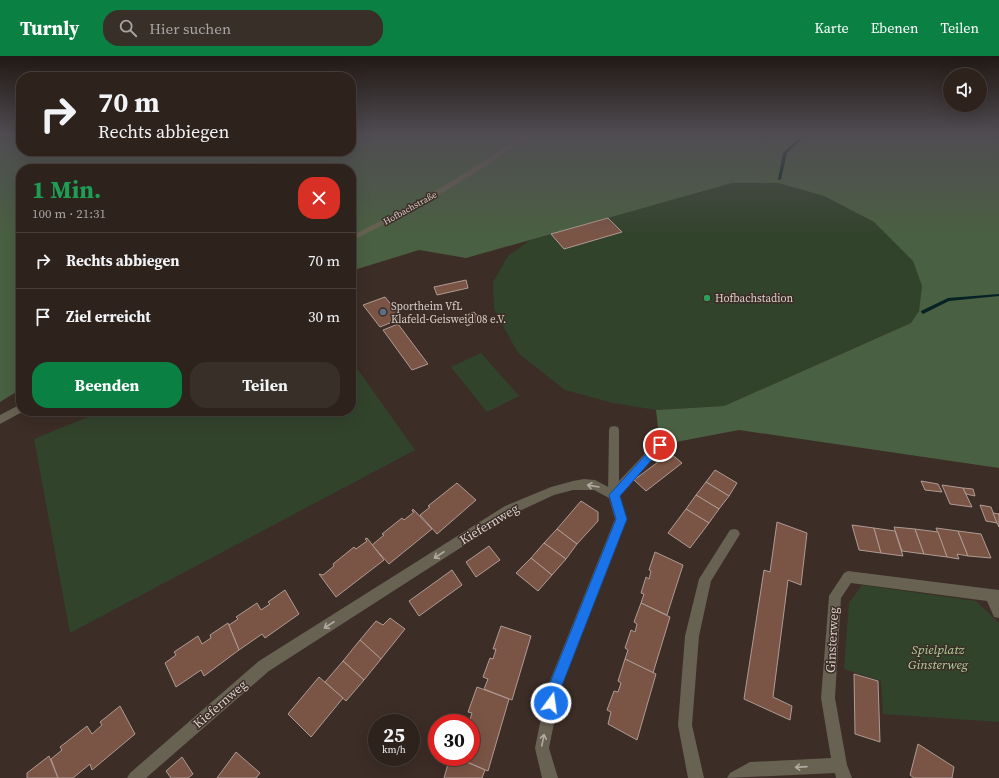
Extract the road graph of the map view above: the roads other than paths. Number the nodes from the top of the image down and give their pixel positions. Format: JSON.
{"nodes":[{"id":1,"x":478,"y":168,"type":"edge"},
{"id":2,"x":356,"y":236,"type":"edge"},
{"id":3,"x":16,"y":411,"type":"edge"},
{"id":4,"x":0,"y":420,"type":"edge"},
{"id":5,"x":614,"y":430,"type":"dead end"},
{"id":6,"x":660,"y":445,"type":"dead end"},
{"id":7,"x":614,"y":495,"type":"junction"},
{"id":8,"x":734,"y":534,"type":"dead end"},
{"id":9,"x":995,"y":595,"type":"edge"},
{"id":10,"x":999,"y":612,"type":"edge"},
{"id":11,"x":842,"y":771,"type":"edge"},
{"id":12,"x":135,"y":778,"type":"edge"},
{"id":13,"x":550,"y":778,"type":"edge"},
{"id":14,"x":696,"y":778,"type":"edge"},
{"id":15,"x":735,"y":778,"type":"edge"}],
"edges":[{"from":1,"to":2,"type":"street","name":"Hofbachstraße"},
{"from":3,"to":4,"type":"street"},
{"from":5,"to":7,"type":"street"},
{"from":6,"to":7,"type":"street"},
{"from":7,"to":12,"type":"street","name":"Kiefernweg","one_way":true},
{"from":13,"to":7,"type":"street","one_way":true},
{"from":8,"to":14,"type":"street"},
{"from":9,"to":10,"type":"street","name":"Ginsterweg"},
{"from":9,"to":11,"type":"street","name":"Ginsterweg"},
{"from":11,"to":15,"type":"street","one_way":true}]}
